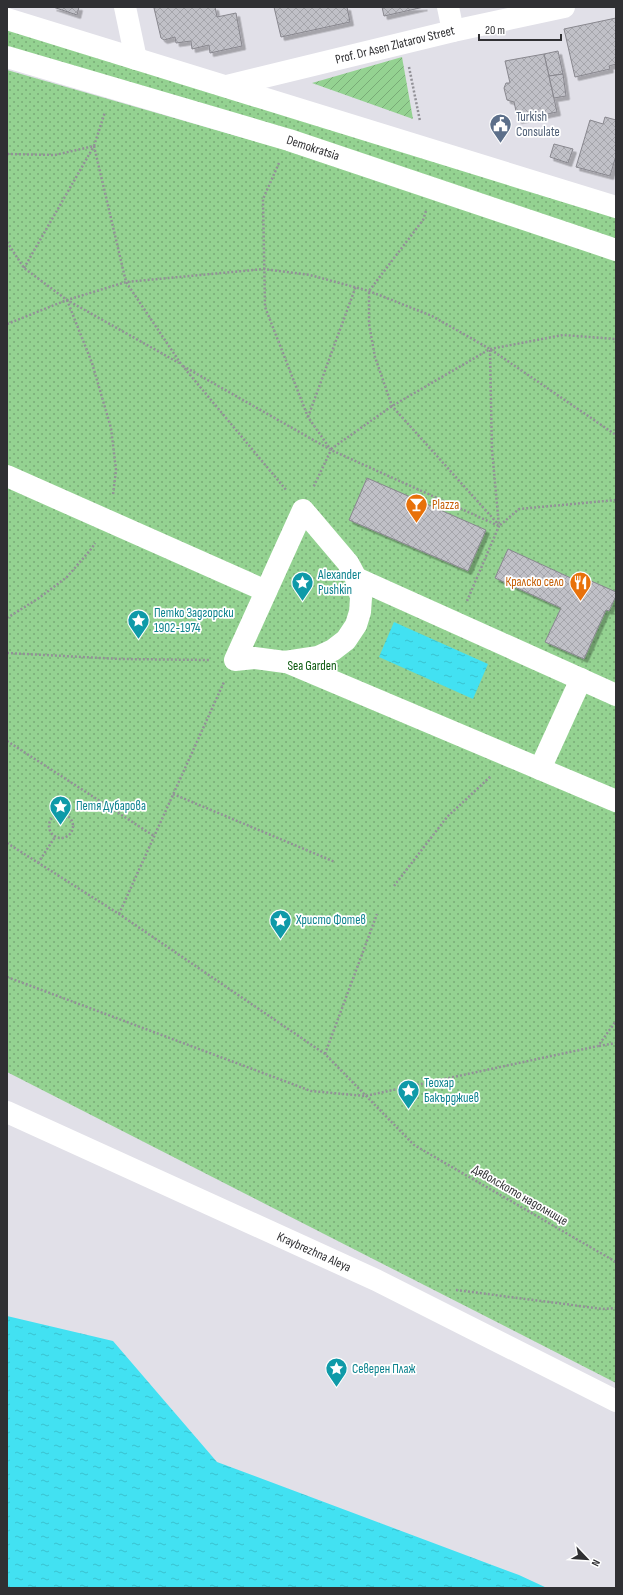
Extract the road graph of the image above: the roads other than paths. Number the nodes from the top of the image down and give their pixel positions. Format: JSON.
{"nodes":[{"id":1,"x":125,"y":7,"type":"edge"},
{"id":2,"x":448,"y":7,"type":"edge"},
{"id":3,"x":564,"y":7,"type":"edge"},
{"id":4,"x":7,"y":19,"type":"edge"},
{"id":5,"x":453,"y":31,"type":"junction"},
{"id":6,"x":7,"y":57,"type":"edge"},
{"id":7,"x":136,"y":59,"type":"junction"},
{"id":8,"x":227,"y":86,"type":"junction"},
{"id":9,"x":616,"y":207,"type":"edge"},
{"id":10,"x":616,"y":250,"type":"edge"},
{"id":11,"x":7,"y":476,"type":"edge"},
{"id":12,"x":356,"y":578,"type":"junction"},
{"id":13,"x":266,"y":591,"type":"junction"},
{"id":14,"x":285,"y":662,"type":"junction"},
{"id":15,"x":581,"y":679,"type":"junction"},
{"id":16,"x":616,"y":695,"type":"edge"},
{"id":17,"x":540,"y":768,"type":"junction"},
{"id":18,"x":616,"y":801,"type":"edge"},
{"id":19,"x":7,"y":1112,"type":"edge"},
{"id":20,"x":616,"y":1401,"type":"edge"}],
"edges":[{"from":1,"to":7,"type":"street"},
{"from":2,"to":5,"type":"street"},
{"from":3,"to":5,"type":"street","name":"Prof. Dr Asen Zlatarov Street"},
{"from":4,"to":7,"type":"street"},
{"from":5,"to":8,"type":"street","name":"Prof. Dr Asen Zlatarov Street"},
{"from":6,"to":10,"type":"street","name":"Demokratsia"},
{"from":7,"to":8,"type":"street"},
{"from":8,"to":9,"type":"street"},
{"from":11,"to":13,"type":"street"},
{"from":12,"to":13,"type":"street"},
{"from":12,"to":14,"type":"street"},
{"from":12,"to":15,"type":"street"},
{"from":13,"to":14,"type":"street"},
{"from":14,"to":17,"type":"street"},
{"from":15,"to":16,"type":"street"},
{"from":15,"to":17,"type":"street"},
{"from":17,"to":18,"type":"street"},
{"from":19,"to":20,"type":"street","name":"Kraybrezhna Aleya"}]}
